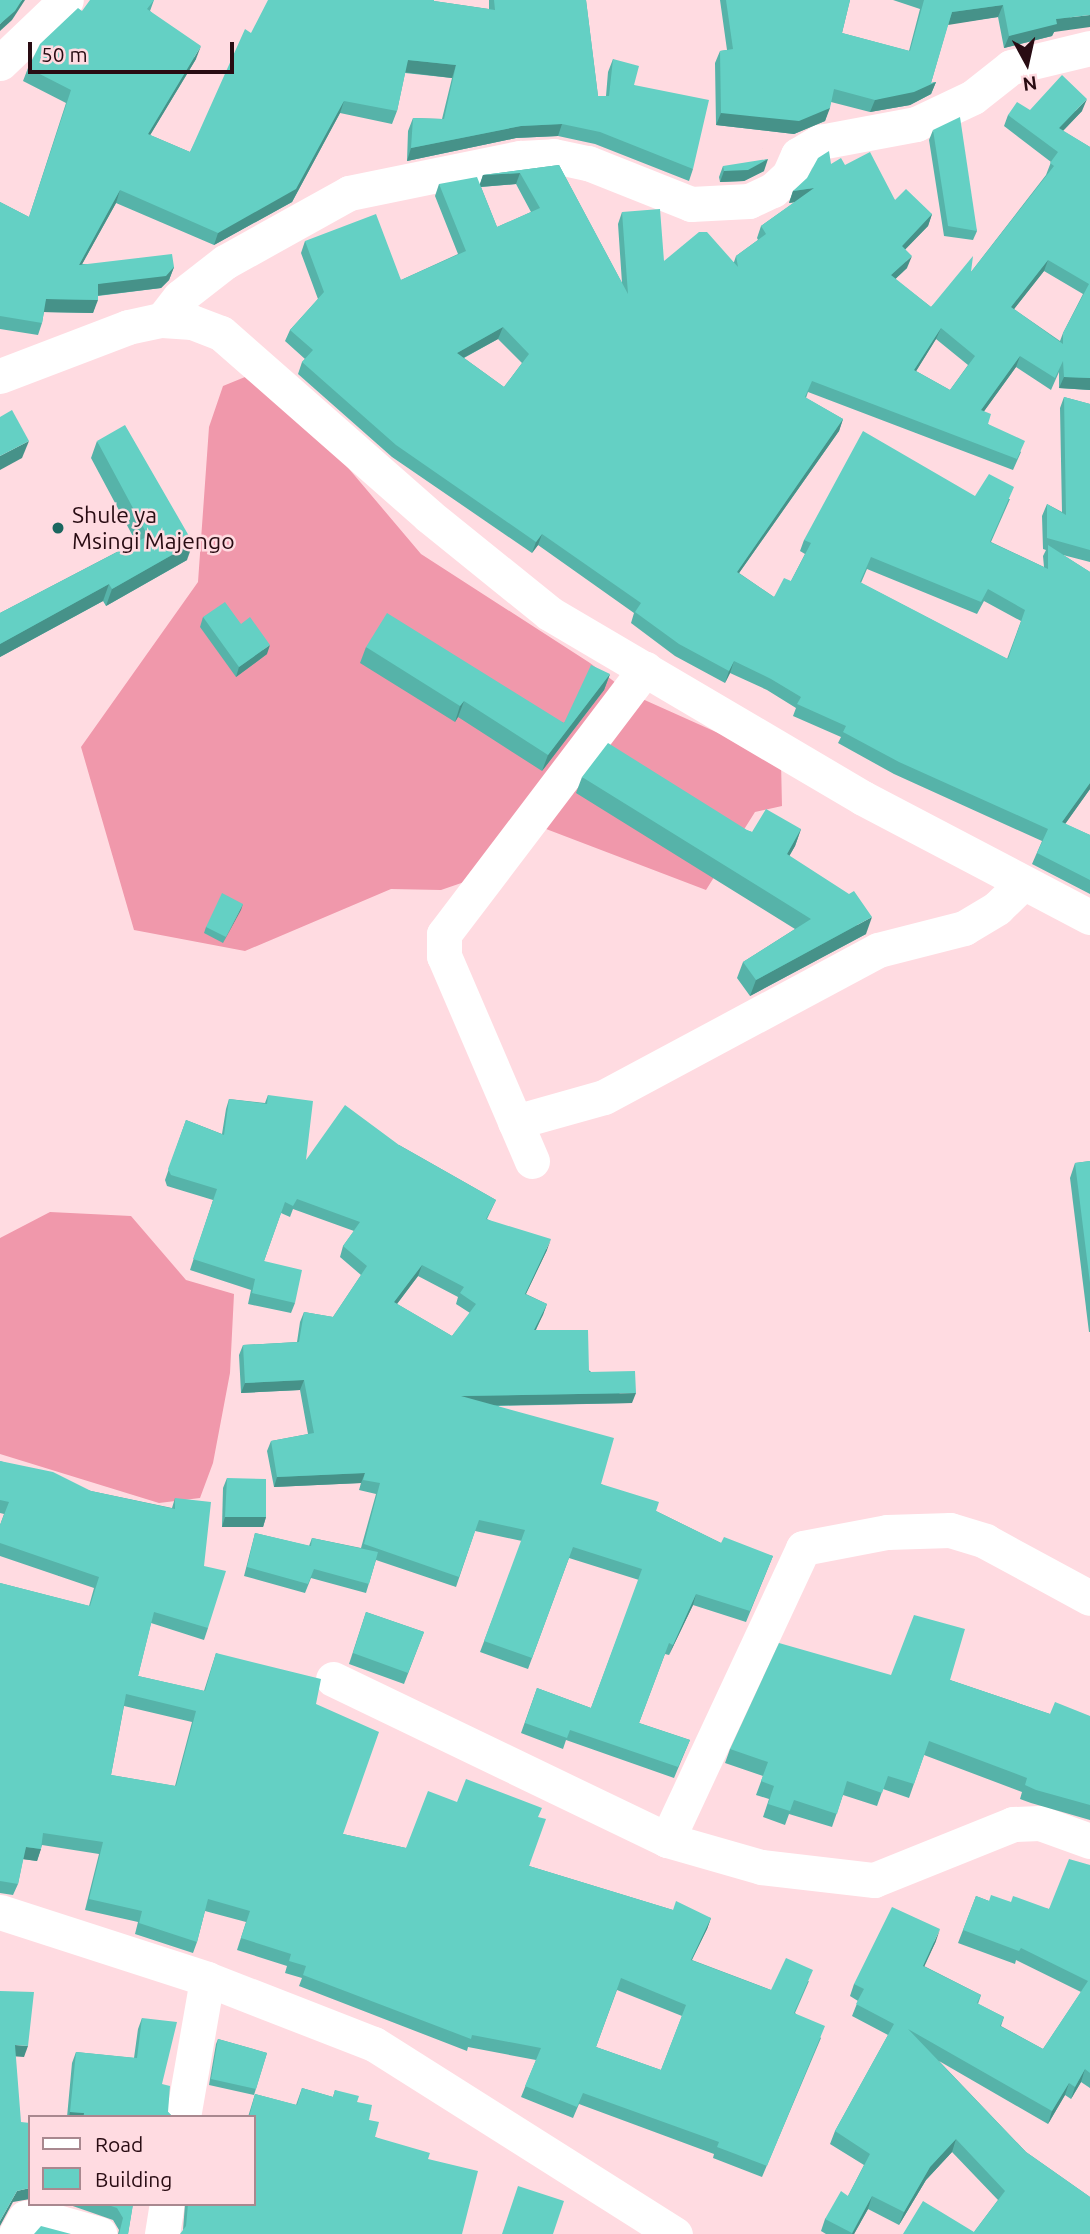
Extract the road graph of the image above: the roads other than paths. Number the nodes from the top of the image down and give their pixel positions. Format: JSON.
{"nodes":[{"id":1,"x":66,"y":0,"type":"edge"},
{"id":2,"x":1090,"y":48,"type":"edge"},
{"id":3,"x":0,"y":64,"type":"edge"},
{"id":4,"x":162,"y":320,"type":"junction"},
{"id":5,"x":0,"y":376,"type":"edge"},
{"id":6,"x":645,"y":669,"type":"junction"},
{"id":7,"x":1023,"y":883,"type":"junction"},
{"id":8,"x":1090,"y":917,"type":"edge"},
{"id":9,"x":515,"y":1122,"type":"junction"},
{"id":10,"x":532,"y":1161,"type":"dead end"},
{"id":11,"x":1090,"y":1598,"type":"edge"},
{"id":12,"x":334,"y":1679,"type":"dead end"},
{"id":13,"x":667,"y":1840,"type":"junction"},
{"id":14,"x":1090,"y":1841,"type":"edge"},
{"id":15,"x":0,"y":1912,"type":"edge"},
{"id":16,"x":208,"y":1979,"type":"junction"},
{"id":17,"x":183,"y":2115,"type":"edge"},
{"id":18,"x":167,"y":2206,"type":"edge"},
{"id":19,"x":16,"y":2234,"type":"edge"},
{"id":20,"x":99,"y":2234,"type":"edge"},
{"id":21,"x":162,"y":2234,"type":"edge"},
{"id":22,"x":675,"y":2234,"type":"edge"}],
"edges":[{"from":1,"to":3,"type":"street"},
{"from":2,"to":4,"type":"street"},
{"from":4,"to":5,"type":"street"},
{"from":4,"to":6,"type":"street"},
{"from":6,"to":7,"type":"street"},
{"from":6,"to":9,"type":"street"},
{"from":7,"to":8,"type":"street"},
{"from":7,"to":9,"type":"street"},
{"from":9,"to":10,"type":"street"},
{"from":11,"to":13,"type":"street"},
{"from":12,"to":13,"type":"street"},
{"from":13,"to":14,"type":"street"},
{"from":15,"to":16,"type":"street"},
{"from":16,"to":17,"type":"street"},
{"from":16,"to":22,"type":"street"},
{"from":18,"to":21,"type":"street"},
{"from":19,"to":20,"type":"street"}]}
